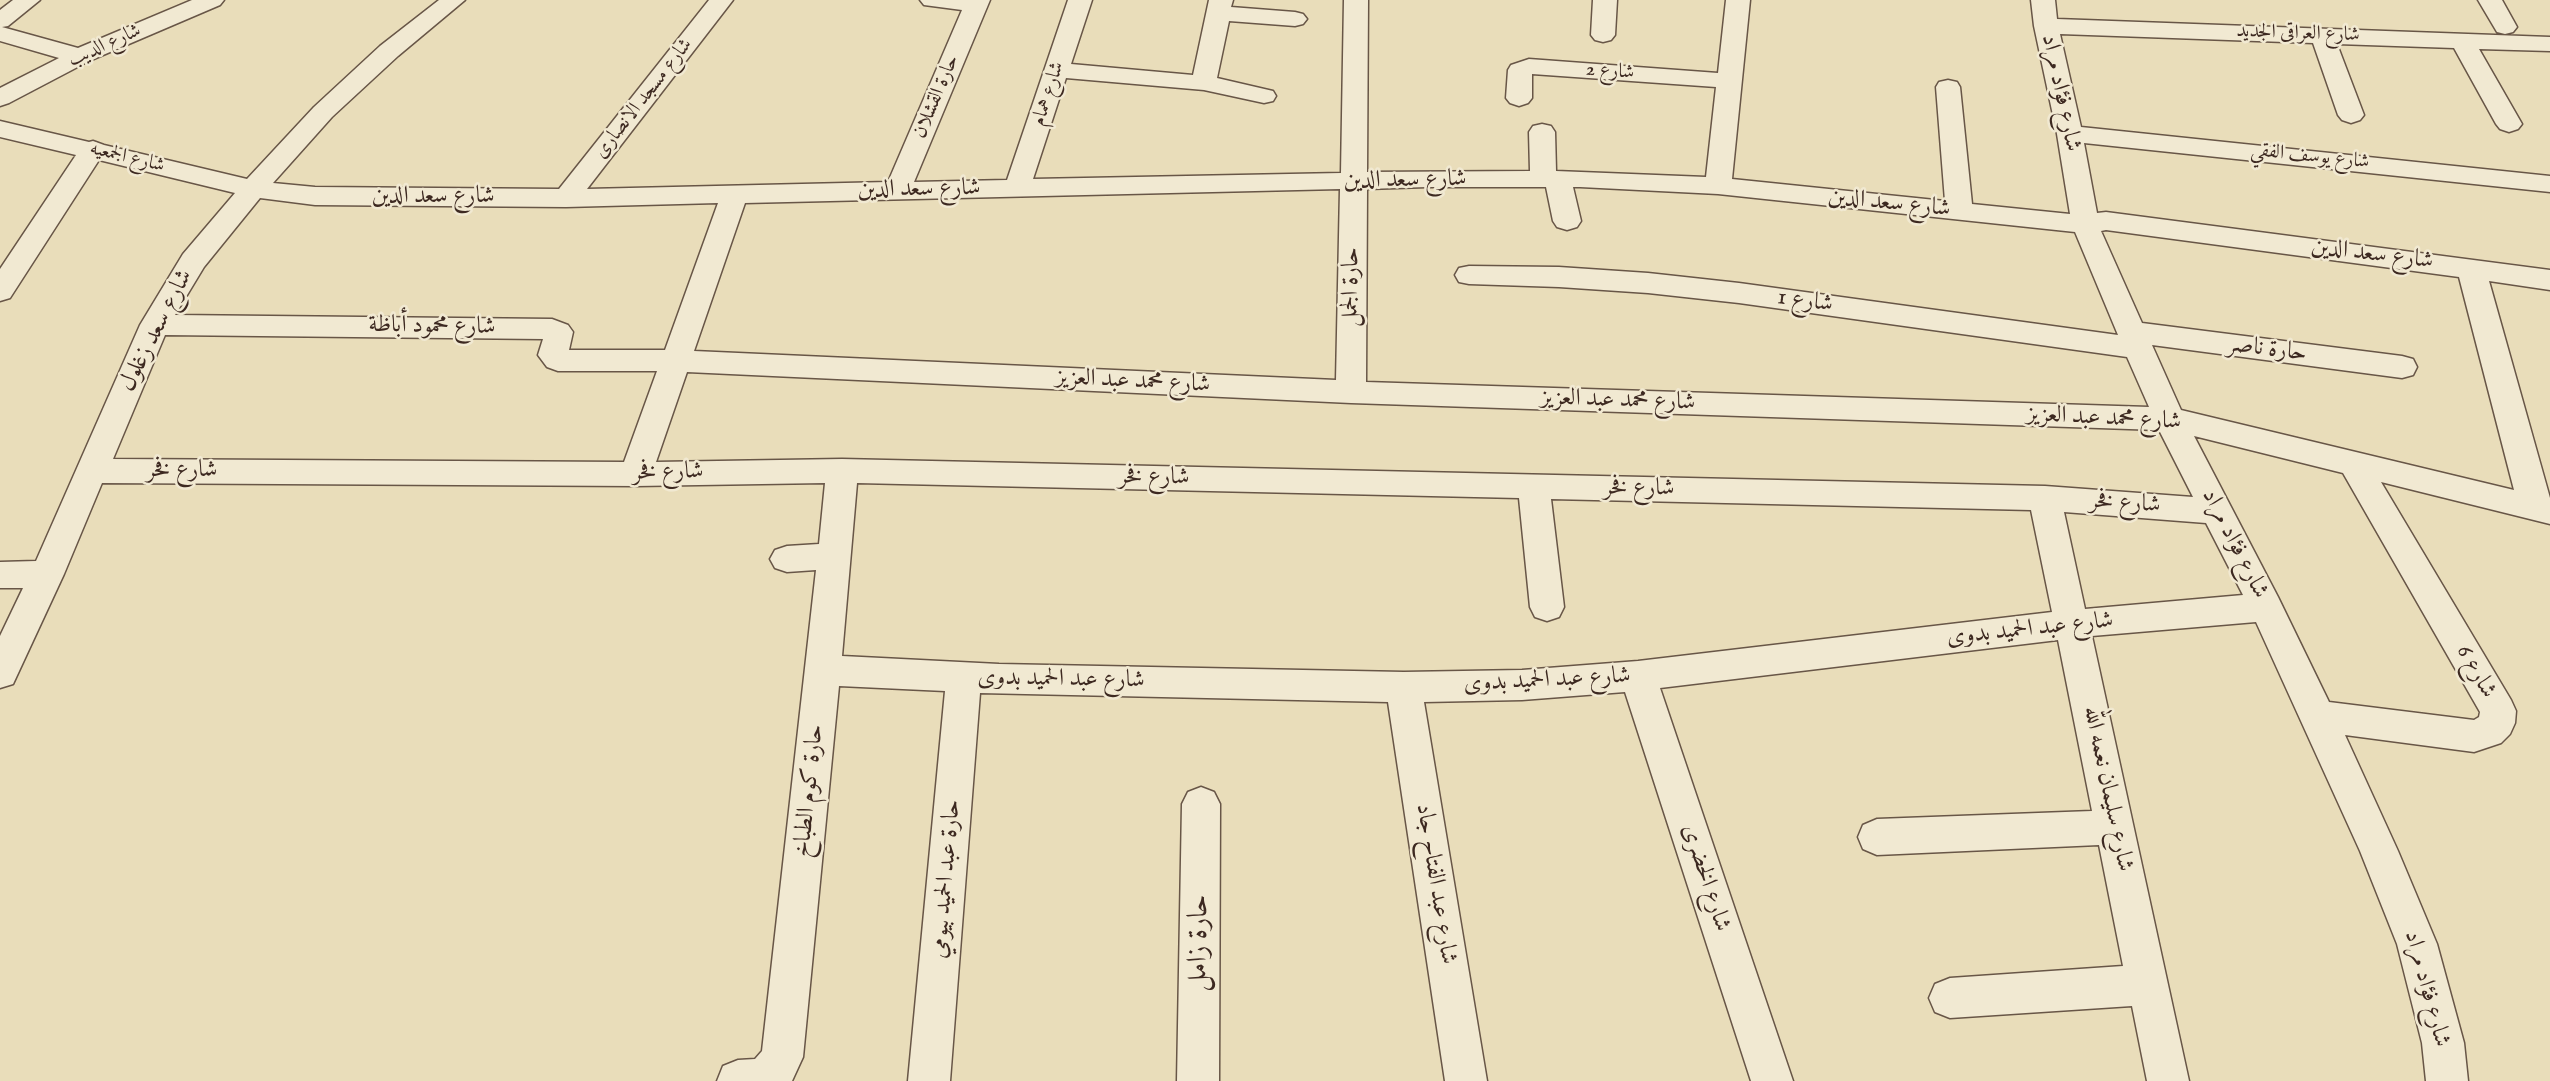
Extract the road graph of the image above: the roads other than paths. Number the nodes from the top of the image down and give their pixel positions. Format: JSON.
{"nodes":[{"id":1,"x":28,"y":0,"type":"edge"},
{"id":2,"x":212,"y":0,"type":"edge"},
{"id":3,"x":453,"y":0,"type":"edge"},
{"id":4,"x":721,"y":0,"type":"edge"},
{"id":5,"x":932,"y":0,"type":"edge"},
{"id":6,"x":1080,"y":0,"type":"edge"},
{"id":7,"x":1356,"y":0,"type":"edge"},
{"id":8,"x":1605,"y":0,"type":"edge"},
{"id":9,"x":1738,"y":0,"type":"edge"},
{"id":10,"x":2490,"y":0,"type":"edge"},
{"id":11,"x":977,"y":2,"type":"edge"},
{"id":12,"x":1219,"y":7,"type":"edge"},
{"id":13,"x":2045,"y":13,"type":"edge"},
{"id":14,"x":1295,"y":19,"type":"dead end"},
{"id":15,"x":0,"y":21,"type":"edge"},
{"id":16,"x":2505,"y":27,"type":"dead end"},
{"id":17,"x":0,"y":34,"type":"edge"},
{"id":18,"x":2322,"y":34,"type":"junction"},
{"id":19,"x":1603,"y":35,"type":"dead end"},
{"id":20,"x":2462,"y":40,"type":"junction"},
{"id":21,"x":2550,"y":44,"type":"edge"},
{"id":22,"x":80,"y":56,"type":"junction"},
{"id":23,"x":1057,"y":70,"type":"junction"},
{"id":24,"x":1729,"y":81,"type":"junction"},
{"id":25,"x":1204,"y":83,"type":"junction"},
{"id":26,"x":1948,"y":87,"type":"dead end"},
{"id":27,"x":1264,"y":96,"type":"dead end"},
{"id":28,"x":0,"y":98,"type":"edge"},
{"id":29,"x":1519,"y":98,"type":"dead end"},
{"id":30,"x":2351,"y":115,"type":"dead end"},
{"id":31,"x":2509,"y":124,"type":"dead end"},
{"id":32,"x":0,"y":129,"type":"edge"},
{"id":33,"x":1542,"y":132,"type":"dead end"},
{"id":34,"x":2070,"y":134,"type":"junction"},
{"id":35,"x":93,"y":149,"type":"junction"},
{"id":36,"x":1551,"y":179,"type":"junction"},
{"id":37,"x":1353,"y":182,"type":"junction"},
{"id":38,"x":2550,"y":184,"type":"edge"},
{"id":39,"x":1718,"y":186,"type":"junction"},
{"id":40,"x":253,"y":189,"type":"junction"},
{"id":41,"x":898,"y":189,"type":"junction"},
{"id":42,"x":1017,"y":189,"type":"junction"},
{"id":43,"x":735,"y":193,"type":"junction"},
{"id":44,"x":566,"y":198,"type":"junction"},
{"id":45,"x":1959,"y":211,"type":"junction"},
{"id":46,"x":1567,"y":220,"type":"dead end"},
{"id":47,"x":2085,"y":224,"type":"junction"},
{"id":48,"x":2471,"y":268,"type":"junction"},
{"id":49,"x":1469,"y":275,"type":"dead end"},
{"id":50,"x":2550,"y":280,"type":"edge"},
{"id":51,"x":0,"y":291,"type":"edge"},
{"id":52,"x":155,"y":325,"type":"junction"},
{"id":53,"x":2135,"y":340,"type":"junction"},
{"id":54,"x":676,"y":361,"type":"junction"},
{"id":55,"x":2402,"y":367,"type":"dead end"},
{"id":56,"x":1351,"y":392,"type":"junction"},
{"id":57,"x":2169,"y":419,"type":"junction"},
{"id":58,"x":2354,"y":464,"type":"junction"},
{"id":59,"x":90,"y":471,"type":"junction"},
{"id":60,"x":842,"y":471,"type":"junction"},
{"id":61,"x":636,"y":474,"type":"junction"},
{"id":62,"x":1534,"y":487,"type":"junction"},
{"id":63,"x":2045,"y":498,"type":"junction"},
{"id":64,"x":2543,"y":509,"type":"edge"},
{"id":65,"x":2217,"y":511,"type":"junction"},
{"id":66,"x":834,"y":556,"type":"junction"},
{"id":67,"x":787,"y":559,"type":"dead end"},
{"id":68,"x":48,"y":574,"type":"junction"},
{"id":69,"x":0,"y":575,"type":"edge"},
{"id":70,"x":1547,"y":607,"type":"dead end"},
{"id":71,"x":2266,"y":608,"type":"junction"},
{"id":72,"x":2072,"y":624,"type":"junction"},
{"id":73,"x":824,"y":670,"type":"junction"},
{"id":74,"x":0,"y":673,"type":"edge"},
{"id":75,"x":1638,"y":676,"type":"junction"},
{"id":76,"x":964,"y":677,"type":"junction"},
{"id":77,"x":1404,"y":687,"type":"junction"},
{"id":78,"x":2318,"y":716,"type":"junction"},
{"id":79,"x":1202,"y":804,"type":"dead end"},
{"id":80,"x":2115,"y":827,"type":"junction"},
{"id":81,"x":1877,"y":837,"type":"dead end"},
{"id":82,"x":2148,"y":986,"type":"junction"},
{"id":83,"x":1950,"y":998,"type":"dead end"},
{"id":84,"x":738,"y":1081,"type":"edge"},
{"id":85,"x":929,"y":1081,"type":"edge"},
{"id":86,"x":1198,"y":1081,"type":"edge"},
{"id":87,"x":1466,"y":1081,"type":"edge"},
{"id":88,"x":1772,"y":1081,"type":"edge"},
{"id":89,"x":2168,"y":1081,"type":"edge"},
{"id":90,"x":2447,"y":1081,"type":"edge"}],
"edges":[{"from":1,"to":15,"type":"street"},
{"from":2,"to":22,"type":"street","name":"شارع الديب"},
{"from":3,"to":40,"type":"street","name":"شارع سعد زغلول"},
{"from":4,"to":44,"type":"street","name":"شارع مسجد الانصارى"},
{"from":5,"to":11,"type":"street","name":"حارة القشلان"},
{"from":6,"to":23,"type":"street","name":"شارع همام"},
{"from":7,"to":37,"type":"street","name":"حارة الجمل"},
{"from":8,"to":19,"type":"street"},
{"from":9,"to":24,"type":"street"},
{"from":10,"to":16,"type":"street"},
{"from":11,"to":41,"type":"street","name":"حارة القشلان"},
{"from":12,"to":14,"type":"street"},
{"from":12,"to":25,"type":"street"},
{"from":13,"to":18,"type":"street","name":"شارع العراقى الجديد"},
{"from":13,"to":34,"type":"street","name":"شارع فؤاد مراد"},
{"from":17,"to":22,"type":"street"},
{"from":18,"to":20,"type":"street","name":"شارع العراقى الجديد"},
{"from":18,"to":30,"type":"street"},
{"from":20,"to":21,"type":"street","name":"شارع العراقى الجديد"},
{"from":20,"to":31,"type":"street"},
{"from":22,"to":28,"type":"street","name":"شارع الديب"},
{"from":23,"to":25,"type":"street"},
{"from":23,"to":42,"type":"street","name":"شارع همام"},
{"from":24,"to":29,"type":"street","name":"شارع 2"},
{"from":24,"to":39,"type":"street"},
{"from":25,"to":27,"type":"street"},
{"from":26,"to":45,"type":"street"},
{"from":32,"to":35,"type":"street","name":"شارع الجمعيه"},
{"from":33,"to":36,"type":"street"},
{"from":34,"to":38,"type":"street","name":"شارع يوسف الفقي"},
{"from":34,"to":47,"type":"street","name":"شارع فؤاد مراد"},
{"from":35,"to":40,"type":"street","name":"شارع الجمعيه"},
{"from":35,"to":51,"type":"street"},
{"from":36,"to":37,"type":"street","name":"شارع سعد الدين"},
{"from":36,"to":39,"type":"street","name":"شارع سعد الدين"},
{"from":36,"to":46,"type":"street"},
{"from":37,"to":42,"type":"street","name":"شارع سعد الدين"},
{"from":37,"to":56,"type":"street","name":"حارة الجمل"},
{"from":39,"to":45,"type":"street","name":"شارع سعد الدين"},
{"from":40,"to":44,"type":"street","name":"شارع سعد الدين"},
{"from":40,"to":52,"type":"street","name":"شارع سعد زغلول"},
{"from":41,"to":42,"type":"street","name":"شارع سعد الدين"},
{"from":41,"to":43,"type":"street","name":"شارع سعد الدين"},
{"from":43,"to":44,"type":"street","name":"شارع سعد الدين"},
{"from":43,"to":54,"type":"street"},
{"from":45,"to":47,"type":"street","name":"شارع سعد الدين"},
{"from":47,"to":48,"type":"street","name":"شارع سعد الدين"},
{"from":47,"to":53,"type":"street","name":"شارع فؤاد مراد"},
{"from":48,"to":50,"type":"street","name":"شارع سعد الدين"},
{"from":48,"to":64,"type":"street"},
{"from":49,"to":53,"type":"street","name":"شارع 1"},
{"from":52,"to":54,"type":"street","name":"شارع محمود أباظة"},
{"from":52,"to":59,"type":"street","name":"شارع سعد زغلول"},
{"from":53,"to":55,"type":"street","name":"حارة ناصر"},
{"from":53,"to":57,"type":"street","name":"شارع فؤاد مراد"},
{"from":54,"to":56,"type":"street","name":"شارع محمد عبد العزيز"},
{"from":54,"to":61,"type":"street"},
{"from":56,"to":57,"type":"street","name":"شارع محمد عبد العزيز"},
{"from":57,"to":58,"type":"street","name":"شارع محمد عبد العزيز"},
{"from":57,"to":65,"type":"street","name":"شارع فؤاد مراد"},
{"from":58,"to":64,"type":"street","name":"شارع محمد عبد العزيز"},
{"from":58,"to":78,"type":"street","name":"شارع 6"},
{"from":59,"to":61,"type":"street","name":"شارع فخر"},
{"from":59,"to":68,"type":"street","name":"شارع سعد زغلول"},
{"from":60,"to":61,"type":"street","name":"شارع فخر"},
{"from":60,"to":62,"type":"street","name":"شارع فخر"},
{"from":60,"to":66,"type":"street","name":"حارة كوم الطباخ"},
{"from":62,"to":63,"type":"street","name":"شارع فخر"},
{"from":62,"to":70,"type":"street"},
{"from":63,"to":65,"type":"street","name":"شارع فخر"},
{"from":63,"to":72,"type":"street","name":"شارع سليمان نعمه الله"},
{"from":65,"to":71,"type":"street","name":"شارع فؤاد مراد"},
{"from":66,"to":67,"type":"street"},
{"from":66,"to":73,"type":"street","name":"حارة كوم الطباخ"},
{"from":68,"to":69,"type":"street"},
{"from":68,"to":74,"type":"street","name":"شارع سعد زغلول"},
{"from":71,"to":72,"type":"street","name":"شارع عبد الحميد بدوى"},
{"from":71,"to":78,"type":"street","name":"شارع فؤاد مراد"},
{"from":72,"to":75,"type":"street","name":"شارع عبد الحميد بدوى"},
{"from":72,"to":80,"type":"street","name":"شارع سليمان نعمه الله"},
{"from":73,"to":76,"type":"street","name":"شارع عبد الحميد بدوى"},
{"from":73,"to":84,"type":"street","name":"حارة كوم الطباخ"},
{"from":75,"to":77,"type":"street","name":"شارع عبد الحميد بدوى"},
{"from":75,"to":88,"type":"street","name":"شارع الخضرى"},
{"from":76,"to":77,"type":"street","name":"شارع عبد الحميد بدوى"},
{"from":76,"to":85,"type":"street","name":"حارة عبد الحميد بيومي"},
{"from":77,"to":87,"type":"street","name":"شارع عبد الفتاح جاد"},
{"from":78,"to":90,"type":"street","name":"شارع فؤاد مراد"},
{"from":79,"to":86,"type":"street","name":"حارة زامل"},
{"from":80,"to":81,"type":"street"},
{"from":80,"to":82,"type":"street","name":"شارع سليمان نعمه الله"},
{"from":82,"to":83,"type":"street"},
{"from":82,"to":89,"type":"street","name":"شارع سليمان نعمه الله"}]}
